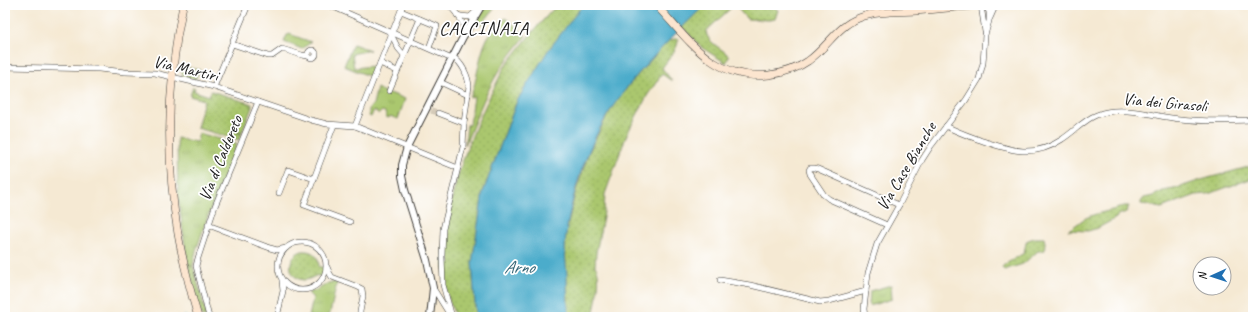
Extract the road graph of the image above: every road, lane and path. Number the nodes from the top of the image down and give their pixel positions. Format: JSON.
{"nodes":[{"id":1,"x":183,"y":5,"type":"edge"},
{"id":2,"x":248,"y":5,"type":"edge"},
{"id":3,"x":328,"y":5,"type":"edge"},
{"id":4,"x":403,"y":5,"type":"edge"},
{"id":5,"x":450,"y":5,"type":"edge"},
{"id":6,"x":482,"y":5,"type":"edge"},
{"id":7,"x":656,"y":5,"type":"edge"},
{"id":8,"x":894,"y":5,"type":"edge"},
{"id":9,"x":987,"y":5,"type":"edge"},
{"id":10,"x":999,"y":5,"type":"edge"},
{"id":11,"x":874,"y":6,"type":"edge"},
{"id":12,"x":967,"y":6,"type":"edge"},
{"id":13,"x":981,"y":6,"type":"edge"},
{"id":14,"x":340,"y":7,"type":"edge"},
{"id":15,"x":401,"y":11,"type":"junction"},
{"id":16,"x":456,"y":14,"type":"junction"},
{"id":17,"x":420,"y":18,"type":"junction"},
{"id":18,"x":989,"y":21,"type":"junction"},
{"id":19,"x":392,"y":33,"type":"junction"},
{"id":20,"x":464,"y":34,"type":"junction"},
{"id":21,"x":985,"y":35,"type":"junction"},
{"id":22,"x":411,"y":40,"type":"junction"},
{"id":23,"x":232,"y":44,"type":"junction"},
{"id":24,"x":429,"y":48,"type":"junction"},
{"id":25,"x":404,"y":55,"type":"junction"},
{"id":26,"x":308,"y":56,"type":"dead end"},
{"id":27,"x":452,"y":58,"type":"junction"},
{"id":28,"x":380,"y":63,"type":"junction"},
{"id":29,"x":5,"y":67,"type":"edge"},
{"id":30,"x":397,"y":71,"type":"junction"},
{"id":31,"x":171,"y":77,"type":"junction"},
{"id":32,"x":440,"y":82,"type":"junction"},
{"id":33,"x":214,"y":88,"type":"junction"},
{"id":34,"x":389,"y":91,"type":"dead end"},
{"id":35,"x":468,"y":95,"type":"junction"},
{"id":36,"x":258,"y":102,"type":"junction"},
{"id":37,"x":438,"y":113,"type":"tunnel mouth"},
{"id":38,"x":1253,"y":120,"type":"edge"},
{"id":39,"x":464,"y":124,"type":"junction"},
{"id":40,"x":334,"y":125,"type":"junction"},
{"id":41,"x":355,"y":126,"type":"junction"},
{"id":42,"x":946,"y":126,"type":"junction"},
{"id":43,"x":407,"y":147,"type":"junction"},
{"id":44,"x":458,"y":168,"type":"junction"},
{"id":45,"x":314,"y":179,"type":"junction"},
{"id":46,"x":278,"y":193,"type":"dead end"},
{"id":47,"x":900,"y":205,"type":"junction"},
{"id":48,"x":350,"y":222,"type":"dead end"},
{"id":49,"x":208,"y":225,"type":"junction"},
{"id":50,"x":887,"y":225,"type":"junction"},
{"id":51,"x":270,"y":248,"type":"junction"},
{"id":52,"x":287,"y":248,"type":"junction"},
{"id":53,"x":326,"y":266,"type":"junction"},
{"id":54,"x":278,"y":268,"type":"junction"},
{"id":55,"x":280,"y":274,"type":"junction"},
{"id":56,"x":720,"y":280,"type":"dead end"},
{"id":57,"x":433,"y":288,"type":"junction"},
{"id":58,"x":866,"y":292,"type":"junction"},
{"id":59,"x":451,"y":316,"type":"edge"},
{"id":60,"x":198,"y":317,"type":"edge"},
{"id":61,"x":210,"y":317,"type":"edge"},
{"id":62,"x":278,"y":317,"type":"edge"},
{"id":63,"x":359,"y":317,"type":"edge"},
{"id":64,"x":430,"y":317,"type":"edge"},
{"id":65,"x":865,"y":317,"type":"edge"}],
"edges":[{"from":1,"to":31,"type":"main road"},
{"from":2,"to":23,"type":"street"},
{"from":3,"to":14,"type":"street"},
{"from":4,"to":15,"type":"street"},
{"from":5,"to":16,"type":"street"},
{"from":6,"to":16,"type":"street"},
{"from":6,"to":20,"type":"street"},
{"from":7,"to":12,"type":"main road"},
{"from":8,"to":11,"type":"street"},
{"from":9,"to":13,"type":"main road"},
{"from":9,"to":18,"type":"street","name":"Via Case Bianche"},
{"from":10,"to":18,"type":"street","name":"Via Case Bianche"},
{"from":12,"to":13,"type":"main road"},
{"from":13,"to":21,"type":"street","name":"Via Case Bianche"},
{"from":14,"to":19,"type":"street"},
{"from":15,"to":17,"type":"street"},
{"from":15,"to":19,"type":"street"},
{"from":16,"to":20,"type":"street"},
{"from":17,"to":22,"type":"street"},
{"from":17,"to":24,"type":"street"},
{"from":18,"to":21,"type":"street","name":"Via Case Bianche"},
{"from":19,"to":22,"type":"street"},
{"from":19,"to":25,"type":"street"},
{"from":19,"to":28,"type":"street"},
{"from":20,"to":27,"type":"street"},
{"from":21,"to":42,"type":"street","name":"Via Case Bianche"},
{"from":22,"to":24,"type":"street"},
{"from":22,"to":25,"type":"street"},
{"from":23,"to":26,"type":"street"},
{"from":23,"to":33,"type":"street"},
{"from":24,"to":27,"type":"street"},
{"from":25,"to":30,"type":"street"},
{"from":27,"to":32,"type":"street"},
{"from":27,"to":35,"type":"street"},
{"from":28,"to":30,"type":"street"},
{"from":28,"to":41,"type":"street"},
{"from":29,"to":31,"type":"street","name":"Via Martiri"},
{"from":30,"to":34,"type":"street"},
{"from":31,"to":33,"type":"street","name":"Via Martiri"},
{"from":31,"to":60,"type":"main road"},
{"from":32,"to":35,"type":"street"},
{"from":32,"to":43,"type":"street"},
{"from":33,"to":36,"type":"street","name":"Via Martiri"},
{"from":35,"to":39,"type":"street"},
{"from":36,"to":40,"type":"street","name":"Via Martiri"},
{"from":36,"to":49,"type":"street","name":"Via di Caldereto"},
{"from":37,"to":39,"type":"street"},
{"from":38,"to":42,"type":"street","name":"Via dei Girasoli"},
{"from":39,"to":44,"type":"street"},
{"from":40,"to":41,"type":"street","name":"Via Martiri"},
{"from":40,"to":45,"type":"street"},
{"from":41,"to":43,"type":"street","name":"Via Martiri"},
{"from":42,"to":47,"type":"street","name":"Via Case Bianche"},
{"from":43,"to":44,"type":"street","name":"Via Martiri"},
{"from":43,"to":57,"type":"street"},
{"from":44,"to":59,"type":"street"},
{"from":45,"to":46,"type":"street"},
{"from":45,"to":48,"type":"street"},
{"from":47,"to":50,"type":"street","name":"Via Case Bianche"},
{"from":47,"to":50,"type":"street"},
{"from":49,"to":51,"type":"street"},
{"from":49,"to":61,"type":"street","name":"Via di Caldereto"},
{"from":50,"to":58,"type":"street","name":"Via Case Bianche"},
{"from":51,"to":52,"type":"street"},
{"from":51,"to":54,"type":"street"},
{"from":52,"to":53,"type":"street"},
{"from":52,"to":54,"type":"street"},
{"from":53,"to":55,"type":"street"},
{"from":53,"to":63,"type":"street"},
{"from":54,"to":55,"type":"street"},
{"from":55,"to":62,"type":"street"},
{"from":56,"to":58,"type":"street"},
{"from":57,"to":59,"type":"street"},
{"from":57,"to":64,"type":"street"},
{"from":58,"to":65,"type":"street","name":"Via Case Bianche"}]}
